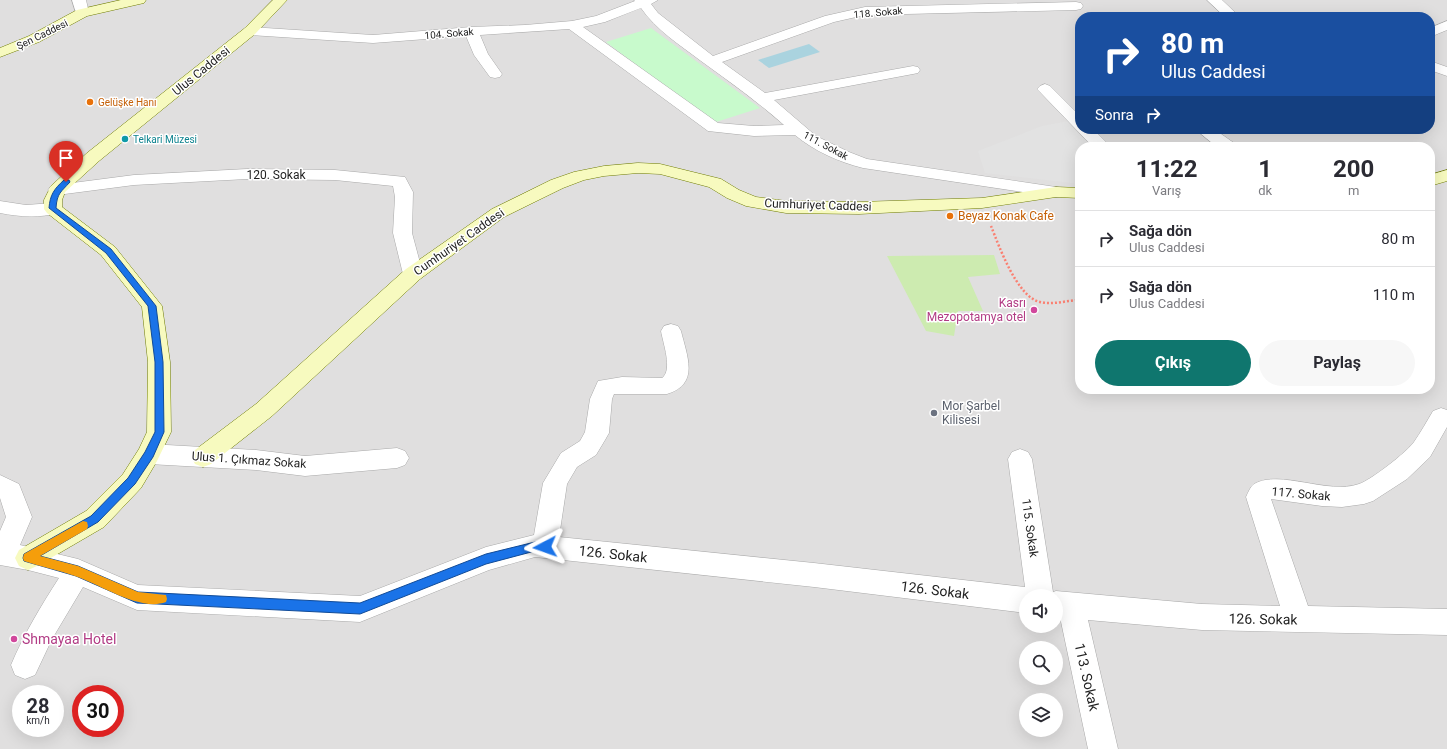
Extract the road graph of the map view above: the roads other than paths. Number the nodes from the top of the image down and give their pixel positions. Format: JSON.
{"nodes":[{"id":1,"x":139,"y":0,"type":"edge"},
{"id":2,"x":280,"y":0,"type":"edge"},
{"id":3,"x":1214,"y":0,"type":"edge"},
{"id":4,"x":646,"y":1,"type":"edge"},
{"id":5,"x":81,"y":7,"type":"edge"},
{"id":6,"x":1077,"y":8,"type":"edge"},
{"id":7,"x":1227,"y":12,"type":"edge"},
{"id":8,"x":572,"y":24,"type":"junction"},
{"id":9,"x":1447,"y":25,"type":"edge"},
{"id":10,"x":250,"y":31,"type":"junction"},
{"id":11,"x":471,"y":31,"type":"junction"},
{"id":12,"x":1435,"y":31,"type":"edge"},
{"id":13,"x":0,"y":53,"type":"edge"},
{"id":14,"x":712,"y":61,"type":"junction"},
{"id":15,"x":1435,"y":67,"type":"edge"},
{"id":16,"x":913,"y":70,"type":"dead end"},
{"id":17,"x":1447,"y":72,"type":"edge"},
{"id":18,"x":495,"y":74,"type":"dead end"},
{"id":19,"x":1045,"y":89,"type":"dead end"},
{"id":20,"x":762,"y":98,"type":"junction"},
{"id":21,"x":1075,"y":120,"type":"edge"},
{"id":22,"x":798,"y":130,"type":"junction"},
{"id":23,"x":1089,"y":134,"type":"edge"},
{"id":24,"x":1210,"y":134,"type":"edge"},
{"id":25,"x":1098,"y":142,"type":"edge"},
{"id":26,"x":1221,"y":142,"type":"edge"},
{"id":27,"x":1447,"y":175,"type":"edge"},
{"id":28,"x":1435,"y":179,"type":"edge"},
{"id":29,"x":1056,"y":192,"type":"junction"},
{"id":30,"x":1075,"y":193,"type":"edge"},
{"id":31,"x":55,"y":199,"type":"junction"},
{"id":32,"x":0,"y":207,"type":"edge"},
{"id":33,"x":413,"y":274,"type":"junction"},
{"id":34,"x":672,"y":331,"type":"dead end"},
{"id":35,"x":1441,"y":417,"type":"dead end"},
{"id":36,"x":149,"y":454,"type":"junction"},
{"id":37,"x":203,"y":457,"type":"junction"},
{"id":38,"x":397,"y":458,"type":"dead end"},
{"id":39,"x":1020,"y":459,"type":"dead end"},
{"id":40,"x":0,"y":485,"type":"edge"},
{"id":41,"x":545,"y":547,"type":"junction"},
{"id":42,"x":1,"y":553,"type":"edge"},
{"id":43,"x":28,"y":558,"type":"junction"},
{"id":44,"x":78,"y":571,"type":"junction"},
{"id":45,"x":1039,"y":589,"type":"edge"},
{"id":46,"x":1019,"y":599,"type":"edge"},
{"id":47,"x":1063,"y":605,"type":"edge"},
{"id":48,"x":1298,"y":619,"type":"junction"},
{"id":49,"x":1447,"y":622,"type":"edge"},
{"id":50,"x":25,"y":665,"type":"dead end"},
{"id":51,"x":1103,"y":749,"type":"edge"}],
"edges":[{"from":1,"to":5,"type":"street","name":"Şen Caddesi"},
{"from":2,"to":10,"type":"street","name":"Ulus Caddesi"},
{"from":3,"to":7,"type":"street"},
{"from":4,"to":8,"type":"street","name":"104. Sokak"},
{"from":4,"to":14,"type":"street","name":"111. Sokak"},
{"from":5,"to":13,"type":"street","name":"Şen Caddesi"},
{"from":6,"to":14,"type":"street","name":"118. Sokak"},
{"from":8,"to":11,"type":"street","name":"104. Sokak"},
{"from":8,"to":22,"type":"street"},
{"from":9,"to":12,"type":"street"},
{"from":10,"to":11,"type":"street","name":"104. Sokak"},
{"from":10,"to":31,"type":"street","name":"Ulus Caddesi"},
{"from":11,"to":18,"type":"street"},
{"from":14,"to":20,"type":"street","name":"111. Sokak"},
{"from":15,"to":17,"type":"street"},
{"from":16,"to":20,"type":"street"},
{"from":19,"to":21,"type":"street"},
{"from":20,"to":22,"type":"street","name":"111. Sokak"},
{"from":22,"to":29,"type":"street","name":"111. Sokak"},
{"from":23,"to":25,"type":"street"},
{"from":24,"to":26,"type":"street"},
{"from":27,"to":28,"type":"street"},
{"from":29,"to":30,"type":"street","name":"Cumhuriyet Caddesi"},
{"from":29,"to":33,"type":"street","name":"Cumhuriyet Caddesi"},
{"from":31,"to":32,"type":"street"},
{"from":31,"to":33,"type":"street","name":"120. Sokak"},
{"from":31,"to":36,"type":"street"},
{"from":33,"to":37,"type":"street","name":"Cumhuriyet Caddesi"},
{"from":34,"to":41,"type":"street"},
{"from":35,"to":48,"type":"street","name":"117. Sokak"},
{"from":36,"to":37,"type":"street","name":"Ulus 1. Çıkmaz Sokak"},
{"from":36,"to":43,"type":"street"},
{"from":37,"to":38,"type":"street","name":"Ulus 1. Çıkmaz Sokak"},
{"from":39,"to":45,"type":"street","name":"115. Sokak"},
{"from":40,"to":42,"type":"street"},
{"from":41,"to":44,"type":"street","name":"126. Sokak"},
{"from":41,"to":46,"type":"street","name":"126. Sokak"},
{"from":42,"to":43,"type":"street","name":"126. Sokak"},
{"from":43,"to":44,"type":"street","name":"126. Sokak"},
{"from":44,"to":50,"type":"street"},
{"from":47,"to":48,"type":"street","name":"126. Sokak"},
{"from":47,"to":51,"type":"street","name":"113. Sokak"},
{"from":48,"to":49,"type":"street","name":"126. Sokak"}]}
